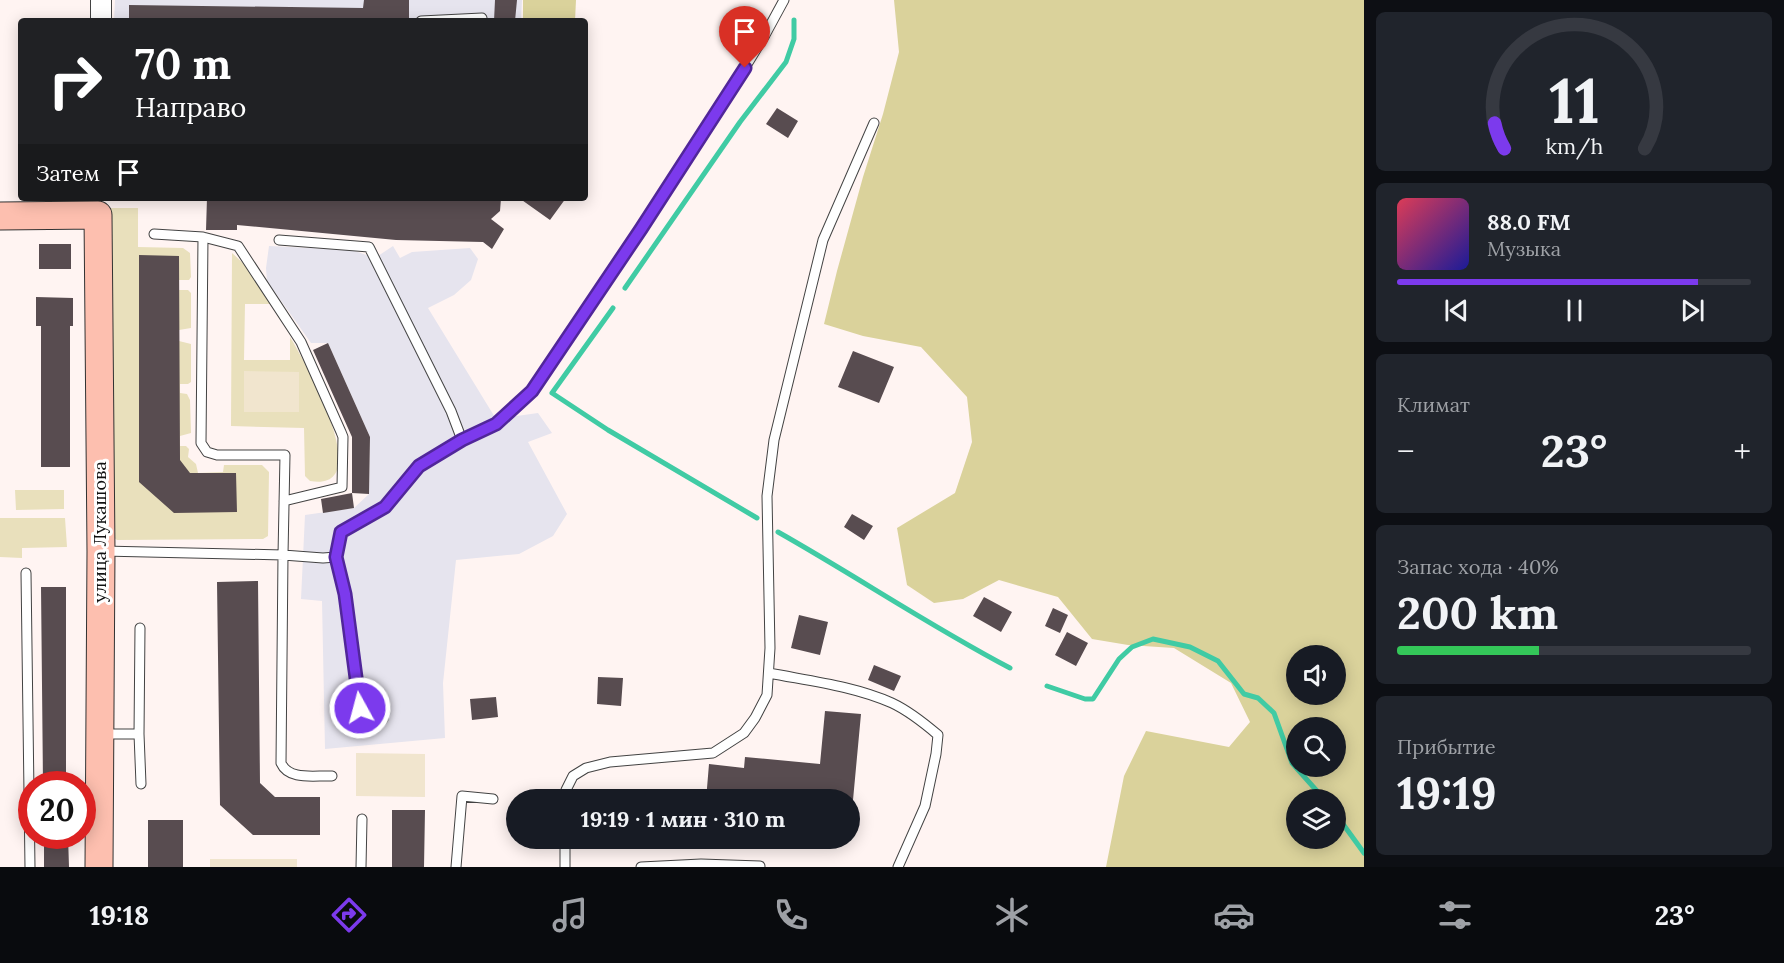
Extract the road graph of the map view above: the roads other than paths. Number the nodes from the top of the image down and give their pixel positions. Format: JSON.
{"nodes":[{"id":1,"x":101,"y":0,"type":"edge"},
{"id":2,"x":784,"y":0,"type":"edge"},
{"id":3,"x":100,"y":18,"type":"edge"},
{"id":4,"x":874,"y":123,"type":"dead end"},
{"id":5,"x":98,"y":206,"type":"edge"},
{"id":6,"x":0,"y":216,"type":"edge"},
{"id":7,"x":154,"y":234,"type":"dead end"},
{"id":8,"x":203,"y":237,"type":"junction"},
{"id":9,"x":279,"y":240,"type":"dead end"},
{"id":10,"x":462,"y":440,"type":"junction"},
{"id":11,"x":284,"y":501,"type":"junction"},
{"id":12,"x":101,"y":551,"type":"junction"},
{"id":13,"x":283,"y":555,"type":"junction"},
{"id":14,"x":336,"y":557,"type":"junction"},
{"id":15,"x":26,"y":573,"type":"dead end"},
{"id":16,"x":140,"y":628,"type":"dead end"},
{"id":17,"x":769,"y":673,"type":"junction"},
{"id":18,"x":383,"y":719,"type":"dead end"},
{"id":19,"x":100,"y":734,"type":"junction"},
{"id":20,"x":140,"y":734,"type":"junction"},
{"id":21,"x":332,"y":776,"type":"dead end"},
{"id":22,"x":141,"y":784,"type":"dead end"},
{"id":23,"x":566,"y":789,"type":"edge"},
{"id":24,"x":493,"y":799,"type":"dead end"},
{"id":25,"x":362,"y":819,"type":"dead end"},
{"id":26,"x":565,"y":849,"type":"edge"},
{"id":27,"x":760,"y":866,"type":"edge"},
{"id":28,"x":30,"y":867,"type":"edge"},
{"id":29,"x":99,"y":867,"type":"edge"},
{"id":30,"x":361,"y":867,"type":"edge"},
{"id":31,"x":456,"y":867,"type":"edge"},
{"id":32,"x":565,"y":867,"type":"edge"},
{"id":33,"x":641,"y":867,"type":"edge"},
{"id":34,"x":898,"y":867,"type":"edge"}],
"edges":[{"from":1,"to":3,"type":"street"},
{"from":2,"to":10,"type":"lane"},
{"from":4,"to":17,"type":"lane"},
{"from":5,"to":6,"type":"street"},
{"from":5,"to":12,"type":"street","name":"улица Лукашова"},
{"from":7,"to":8,"type":"lane"},
{"from":8,"to":11,"type":"lane"},
{"from":8,"to":11,"type":"lane"},
{"from":9,"to":10,"type":"lane"},
{"from":10,"to":14,"type":"lane"},
{"from":11,"to":13,"type":"lane"},
{"from":12,"to":13,"type":"lane"},
{"from":12,"to":19,"type":"street","name":"улица Лукашова"},
{"from":13,"to":14,"type":"lane"},
{"from":13,"to":21,"type":"lane"},
{"from":14,"to":18,"type":"lane"},
{"from":15,"to":28,"type":"lane"},
{"from":16,"to":20,"type":"lane"},
{"from":17,"to":23,"type":"lane"},
{"from":17,"to":34,"type":"lane"},
{"from":19,"to":20,"type":"lane"},
{"from":19,"to":29,"type":"street","name":"улица Лукашова"},
{"from":20,"to":22,"type":"lane"},
{"from":24,"to":31,"type":"lane"},
{"from":25,"to":30,"type":"lane"},
{"from":26,"to":32,"type":"lane"},
{"from":27,"to":33,"type":"lane"}]}
